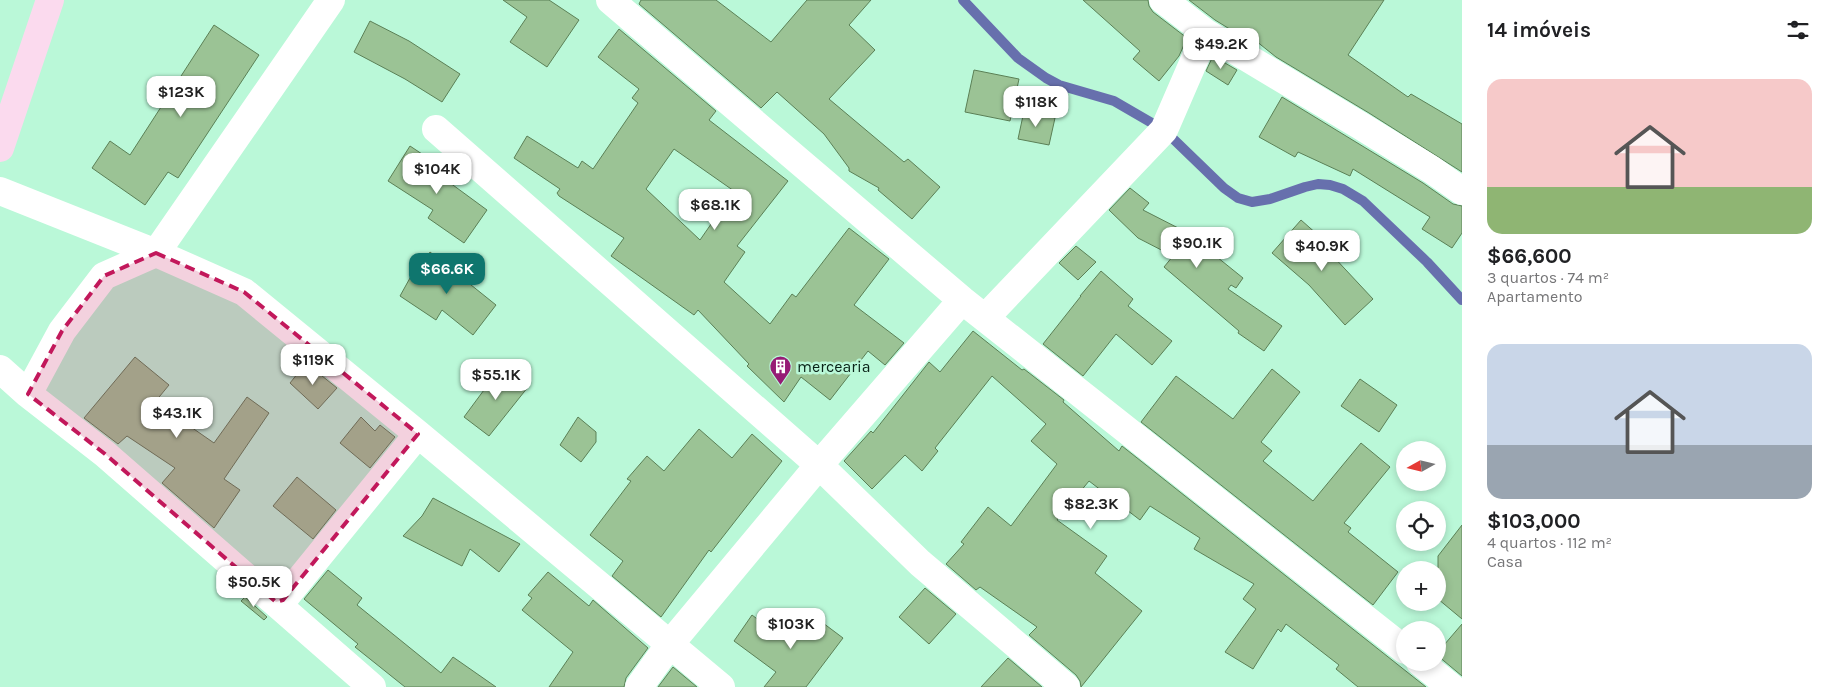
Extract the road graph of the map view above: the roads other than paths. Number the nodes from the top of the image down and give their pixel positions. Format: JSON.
{"nodes":[{"id":1,"x":50,"y":0,"type":"edge"},
{"id":2,"x":331,"y":0,"type":"edge"},
{"id":3,"x":610,"y":0,"type":"edge"},
{"id":4,"x":1162,"y":0,"type":"edge"},
{"id":5,"x":1206,"y":33,"type":"junction"},
{"id":6,"x":436,"y":129,"type":"dead end"},
{"id":7,"x":0,"y":148,"type":"edge"},
{"id":8,"x":0,"y":191,"type":"edge"},
{"id":9,"x":1462,"y":191,"type":"edge"},
{"id":10,"x":156,"y":253,"type":"junction"},
{"id":11,"x":962,"y":300,"type":"junction"},
{"id":12,"x":985,"y":318,"type":"junction"},
{"id":13,"x":0,"y":369,"type":"edge"},
{"id":14,"x":28,"y":394,"type":"junction"},
{"id":15,"x":418,"y":434,"type":"junction"},
{"id":16,"x":819,"y":465,"type":"junction"},
{"id":17,"x":276,"y":602,"type":"junction"},
{"id":18,"x":1396,"y":643,"type":"edge"},
{"id":19,"x":670,"y":644,"type":"junction"},
{"id":20,"x":1431,"y":671,"type":"edge"},
{"id":21,"x":372,"y":687,"type":"edge"},
{"id":22,"x":639,"y":687,"type":"edge"},
{"id":23,"x":721,"y":687,"type":"edge"},
{"id":24,"x":1066,"y":687,"type":"edge"},
{"id":25,"x":1451,"y":687,"type":"edge"}],
"edges":[{"from":1,"to":7,"type":"main road"},
{"from":2,"to":10,"type":"street"},
{"from":3,"to":11,"type":"street"},
{"from":4,"to":5,"type":"street"},
{"from":5,"to":9,"type":"street"},
{"from":5,"to":12,"type":"street"},
{"from":6,"to":16,"type":"street"},
{"from":8,"to":10,"type":"street"},
{"from":10,"to":14,"type":"street"},
{"from":10,"to":15,"type":"street"},
{"from":11,"to":12,"type":"street"},
{"from":11,"to":16,"type":"street"},
{"from":12,"to":18,"type":"street"},
{"from":13,"to":14,"type":"street"},
{"from":14,"to":17,"type":"street"},
{"from":15,"to":17,"type":"street"},
{"from":15,"to":19,"type":"street"},
{"from":16,"to":19,"type":"street"},
{"from":16,"to":24,"type":"street"},
{"from":17,"to":21,"type":"street"},
{"from":19,"to":22,"type":"street"},
{"from":19,"to":23,"type":"street"},
{"from":20,"to":25,"type":"street"}]}
